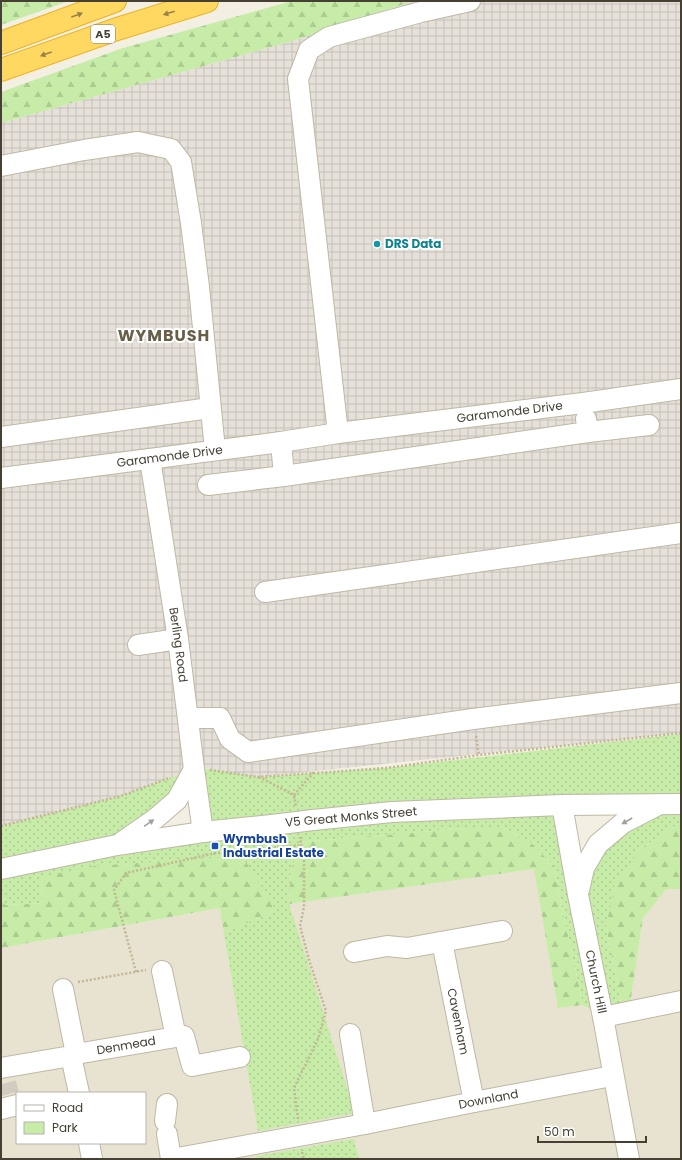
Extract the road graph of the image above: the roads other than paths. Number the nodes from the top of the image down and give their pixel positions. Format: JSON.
{"nodes":[{"id":1,"x":116,"y":1,"type":"edge"},
{"id":2,"x":206,"y":1,"type":"edge"},
{"id":3,"x":470,"y":1,"type":"edge"},
{"id":4,"x":1,"y":43,"type":"edge"},
{"id":5,"x":1,"y":70,"type":"edge"},
{"id":6,"x":1,"y":166,"type":"edge"},
{"id":7,"x":681,"y":389,"type":"edge"},
{"id":8,"x":583,"y":403,"type":"junction"},
{"id":9,"x":210,"y":408,"type":"junction"},
{"id":10,"x":648,"y":425,"type":"dead end"},
{"id":11,"x":338,"y":432,"type":"junction"},
{"id":12,"x":588,"y":432,"type":"junction"},
{"id":13,"x":1,"y":437,"type":"edge"},
{"id":14,"x":281,"y":442,"type":"junction"},
{"id":15,"x":214,"y":450,"type":"junction"},
{"id":16,"x":150,"y":459,"type":"junction"},
{"id":17,"x":284,"y":476,"type":"junction"},
{"id":18,"x":1,"y":478,"type":"edge"},
{"id":19,"x":208,"y":484,"type":"dead end"},
{"id":20,"x":681,"y":533,"type":"edge"},
{"id":21,"x":265,"y":592,"type":"dead end"},
{"id":22,"x":178,"y":639,"type":"junction"},
{"id":23,"x":138,"y":645,"type":"dead end"},
{"id":24,"x":681,"y":693,"type":"edge"},
{"id":25,"x":188,"y":718,"type":"junction"},
{"id":26,"x":194,"y":769,"type":"junction"},
{"id":27,"x":673,"y":802,"type":"edge"},
{"id":28,"x":562,"y":805,"type":"junction"},
{"id":29,"x":203,"y":832,"type":"junction"},
{"id":30,"x":117,"y":845,"type":"junction"},
{"id":31,"x":1,"y":869,"type":"edge"},
{"id":32,"x":578,"y":896,"type":"junction"},
{"id":33,"x":502,"y":931,"type":"dead end"},
{"id":34,"x":442,"y":942,"type":"junction"},
{"id":35,"x":354,"y":952,"type":"dead end"},
{"id":36,"x":162,"y":971,"type":"road end"},
{"id":37,"x":63,"y":989,"type":"road end"},
{"id":38,"x":681,"y":1001,"type":"edge"},
{"id":39,"x":602,"y":1017,"type":"junction"},
{"id":40,"x":350,"y":1034,"type":"dead end"},
{"id":41,"x":176,"y":1037,"type":"junction"},
{"id":42,"x":74,"y":1055,"type":"junction"},
{"id":43,"x":240,"y":1057,"type":"dead end"},
{"id":44,"x":612,"y":1076,"type":"junction"},
{"id":45,"x":7,"y":1090,"type":"edge"},
{"id":46,"x":79,"y":1092,"type":"edge"},
{"id":47,"x":474,"y":1102,"type":"junction"},
{"id":48,"x":166,"y":1120,"type":"dead end"},
{"id":49,"x":365,"y":1124,"type":"junction"},
{"id":50,"x":89,"y":1144,"type":"edge"},
{"id":51,"x":197,"y":1157,"type":"edge"},
{"id":52,"x":92,"y":1159,"type":"edge"},
{"id":53,"x":172,"y":1159,"type":"edge"},
{"id":54,"x":629,"y":1159,"type":"edge"}],
"edges":[{"from":4,"to":1,"type":"highway","number":"A5","one_way":true},
{"from":2,"to":5,"type":"highway","number":"A5","one_way":true},
{"from":3,"to":11,"type":"street"},
{"from":6,"to":9,"type":"street"},
{"from":7,"to":8,"type":"street","name":"Garamonde Drive"},
{"from":8,"to":11,"type":"street","name":"Garamonde Drive"},
{"from":8,"to":12,"type":"street"},
{"from":9,"to":13,"type":"street"},
{"from":9,"to":15,"type":"street"},
{"from":10,"to":12,"type":"street"},
{"from":11,"to":14,"type":"street","name":"Garamonde Drive"},
{"from":12,"to":17,"type":"street"},
{"from":14,"to":15,"type":"street","name":"Garamonde Drive"},
{"from":14,"to":17,"type":"street"},
{"from":15,"to":16,"type":"street","name":"Garamonde Drive"},
{"from":16,"to":18,"type":"street","name":"Garamonde Drive"},
{"from":16,"to":22,"type":"street","name":"Berling Road"},
{"from":17,"to":19,"type":"street"},
{"from":20,"to":21,"type":"street"},
{"from":22,"to":23,"type":"street"},
{"from":22,"to":25,"type":"street","name":"Berling Road"},
{"from":24,"to":25,"type":"street"},
{"from":25,"to":26,"type":"street","name":"Berling Road"},
{"from":26,"to":29,"type":"street","name":"Berling Road"},
{"from":30,"to":26,"type":"street","one_way":true},
{"from":27,"to":28,"type":"street","name":"V5 Great Monks Street"},
{"from":27,"to":32,"type":"street","one_way":true},
{"from":28,"to":29,"type":"street","name":"V5 Great Monks Street","bridge":true},
{"from":28,"to":32,"type":"street","name":"Church Hill"},
{"from":29,"to":30,"type":"street","name":"V5 Great Monks Street"},
{"from":30,"to":31,"type":"street","name":"V5 Great Monks Street"},
{"from":32,"to":39,"type":"street","name":"Church Hill"},
{"from":33,"to":34,"type":"street"},
{"from":34,"to":35,"type":"street"},
{"from":34,"to":47,"type":"street","name":"Cavenham"},
{"from":36,"to":41,"type":"street"},
{"from":37,"to":42,"type":"street"},
{"from":38,"to":39,"type":"street"},
{"from":39,"to":44,"type":"street","name":"Church Hill"},
{"from":40,"to":49,"type":"street"},
{"from":41,"to":42,"type":"street","name":"Denmead"},
{"from":41,"to":43,"type":"street"},
{"from":42,"to":45,"type":"street","name":"Denmead"},
{"from":42,"to":46,"type":"street"},
{"from":44,"to":47,"type":"street","name":"Downland"},
{"from":44,"to":54,"type":"street","name":"Church Hill"},
{"from":47,"to":49,"type":"street","name":"Downland"},
{"from":48,"to":53,"type":"street"},
{"from":49,"to":51,"type":"street","name":"Downland"},
{"from":50,"to":52,"type":"street"},
{"from":51,"to":53,"type":"street","name":"Downland"}]}
